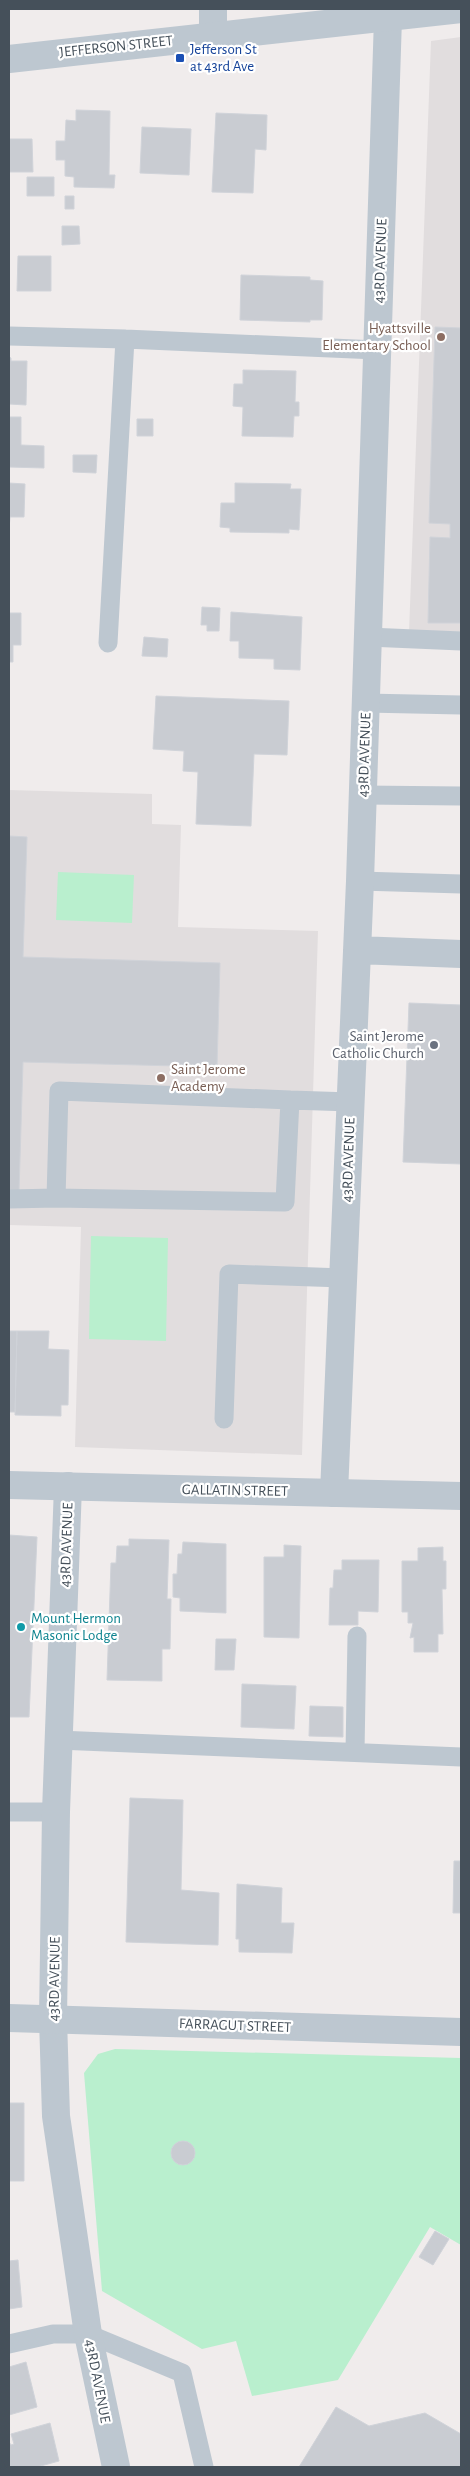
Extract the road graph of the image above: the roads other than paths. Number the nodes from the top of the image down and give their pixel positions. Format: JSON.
{"nodes":[{"id":1,"x":213,"y":9,"type":"edge"},
{"id":2,"x":461,"y":10,"type":"edge"},
{"id":3,"x":388,"y":18,"type":"junction"},
{"id":4,"x":213,"y":35,"type":"junction"},
{"id":5,"x":9,"y":59,"type":"edge"},
{"id":6,"x":9,"y":336,"type":"edge"},
{"id":7,"x":125,"y":339,"type":"junction"},
{"id":8,"x":377,"y":350,"type":"junction"},
{"id":9,"x":368,"y":636,"type":"junction"},
{"id":10,"x":461,"y":641,"type":"edge"},
{"id":11,"x":108,"y":643,"type":"dead end"},
{"id":12,"x":365,"y":703,"type":"junction"},
{"id":13,"x":461,"y":705,"type":"edge"},
{"id":14,"x":362,"y":795,"type":"junction"},
{"id":15,"x":461,"y":796,"type":"edge"},
{"id":16,"x":360,"y":880,"type":"junction"},
{"id":17,"x":461,"y":884,"type":"edge"},
{"id":18,"x":357,"y":950,"type":"junction"},
{"id":19,"x":461,"y":954,"type":"edge"},
{"id":20,"x":290,"y":1100,"type":"junction"},
{"id":21,"x":351,"y":1102,"type":"junction"},
{"id":22,"x":56,"y":1198,"type":"junction"},
{"id":23,"x":9,"y":1199,"type":"edge"},
{"id":24,"x":343,"y":1278,"type":"junction"},
{"id":25,"x":224,"y":1419,"type":"dead end"},
{"id":26,"x":9,"y":1485,"type":"edge"},
{"id":27,"x":68,"y":1486,"type":"junction"},
{"id":28,"x":334,"y":1493,"type":"junction"},
{"id":29,"x":461,"y":1496,"type":"edge"},
{"id":30,"x":357,"y":1636,"type":"dead end"},
{"id":31,"x":58,"y":1740,"type":"junction"},
{"id":32,"x":355,"y":1752,"type":"junction"},
{"id":33,"x":461,"y":1757,"type":"edge"},
{"id":34,"x":9,"y":1812,"type":"edge"},
{"id":35,"x":56,"y":1812,"type":"junction"},
{"id":36,"x":9,"y":2018,"type":"edge"},
{"id":37,"x":53,"y":2019,"type":"junction"},
{"id":38,"x":461,"y":2032,"type":"edge"},
{"id":39,"x":88,"y":2334,"type":"junction"},
{"id":40,"x":9,"y":2344,"type":"edge"},
{"id":41,"x":116,"y":2467,"type":"edge"},
{"id":42,"x":204,"y":2467,"type":"edge"}],
"edges":[{"from":1,"to":4,"type":"street"},
{"from":2,"to":3,"type":"street","name":"JEFFERSON STREET"},
{"from":3,"to":4,"type":"street","name":"JEFFERSON STREET"},
{"from":3,"to":8,"type":"street","name":"43RD AVENUE"},
{"from":4,"to":5,"type":"street","name":"JEFFERSON STREET"},
{"from":6,"to":7,"type":"lane"},
{"from":7,"to":8,"type":"lane"},
{"from":7,"to":11,"type":"lane"},
{"from":8,"to":9,"type":"street","name":"43RD AVENUE"},
{"from":9,"to":10,"type":"lane"},
{"from":9,"to":12,"type":"street","name":"43RD AVENUE"},
{"from":12,"to":13,"type":"lane"},
{"from":12,"to":14,"type":"street","name":"43RD AVENUE"},
{"from":14,"to":15,"type":"lane"},
{"from":14,"to":16,"type":"street","name":"43RD AVENUE"},
{"from":16,"to":17,"type":"lane"},
{"from":16,"to":18,"type":"street","name":"43RD AVENUE"},
{"from":18,"to":19,"type":"street"},
{"from":18,"to":21,"type":"street","name":"43RD AVENUE"},
{"from":20,"to":21,"type":"lane"},
{"from":20,"to":22,"type":"lane"},
{"from":20,"to":22,"type":"lane"},
{"from":21,"to":24,"type":"street","name":"43RD AVENUE"},
{"from":22,"to":23,"type":"lane"},
{"from":24,"to":25,"type":"lane"},
{"from":24,"to":28,"type":"street","name":"43RD AVENUE"},
{"from":26,"to":27,"type":"street","name":"GALLATIN STREET"},
{"from":27,"to":28,"type":"street","name":"GALLATIN STREET"},
{"from":27,"to":31,"type":"street","name":"43RD AVENUE"},
{"from":28,"to":29,"type":"street","name":"GALLATIN STREET"},
{"from":30,"to":32,"type":"lane"},
{"from":31,"to":32,"type":"lane"},
{"from":31,"to":35,"type":"street","name":"43RD AVENUE"},
{"from":32,"to":33,"type":"lane"},
{"from":34,"to":35,"type":"lane"},
{"from":35,"to":37,"type":"street","name":"43RD AVENUE"},
{"from":36,"to":37,"type":"street","name":"FARRAGUT STREET"},
{"from":37,"to":38,"type":"street","name":"FARRAGUT STREET"},
{"from":37,"to":39,"type":"street","name":"43RD AVENUE"},
{"from":39,"to":40,"type":"lane"},
{"from":39,"to":41,"type":"street","name":"43RD AVENUE"},
{"from":39,"to":42,"type":"lane"}]}
